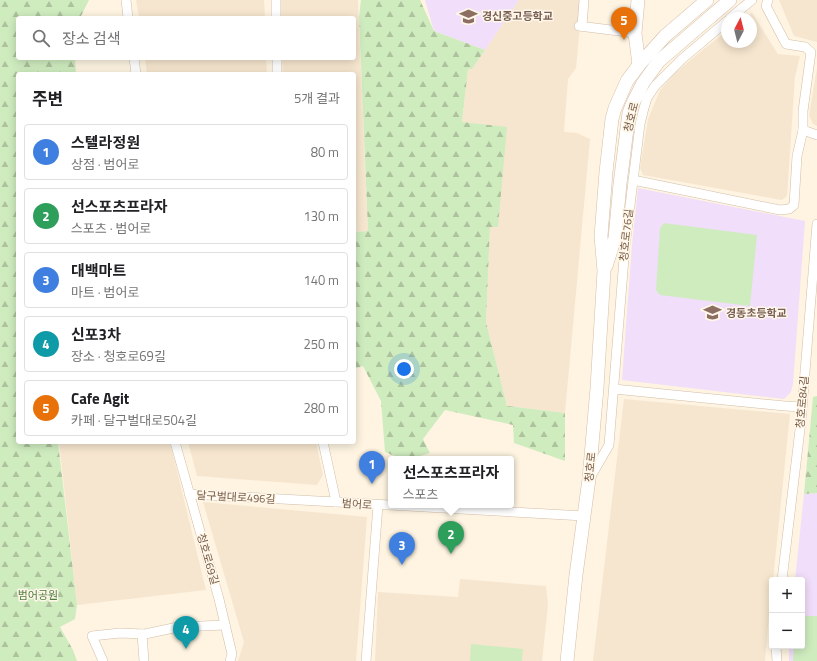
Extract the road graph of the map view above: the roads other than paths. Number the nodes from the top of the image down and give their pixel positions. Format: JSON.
{"nodes":[{"id":1,"x":126,"y":0,"type":"edge"},
{"id":2,"x":276,"y":0,"type":"edge"},
{"id":3,"x":584,"y":0,"type":"edge"},
{"id":4,"x":638,"y":0,"type":"edge"},
{"id":5,"x":707,"y":0,"type":"edge"},
{"id":6,"x":730,"y":0,"type":"edge"},
{"id":7,"x":752,"y":0,"type":"edge"},
{"id":8,"x":768,"y":0,"type":"edge"},
{"id":9,"x":737,"y":12,"type":"edge"},
{"id":10,"x":128,"y":16,"type":"edge"},
{"id":11,"x":276,"y":16,"type":"edge"},
{"id":12,"x":721,"y":26,"type":"edge"},
{"id":13,"x":635,"y":33,"type":"junction"},
{"id":14,"x":134,"y":60,"type":"edge"},
{"id":15,"x":277,"y":60,"type":"edge"},
{"id":16,"x":639,"y":65,"type":"junction"},
{"id":17,"x":136,"y":72,"type":"edge"},
{"id":18,"x":277,"y":72,"type":"edge"},
{"id":19,"x":803,"y":130,"type":"junction"},
{"id":20,"x":817,"y":135,"type":"edge"},
{"id":21,"x":633,"y":180,"type":"junction"},
{"id":22,"x":817,"y":224,"type":"edge"},
{"id":23,"x":604,"y":271,"type":"junction"},
{"id":24,"x":614,"y":389,"type":"junction"},
{"id":25,"x":802,"y":407,"type":"junction"},
{"id":26,"x":176,"y":444,"type":"edge"},
{"id":27,"x":323,"y":444,"type":"edge"},
{"id":28,"x":589,"y":479,"type":"junction"},
{"id":29,"x":189,"y":494,"type":"junction"},
{"id":30,"x":336,"y":502,"type":"junction"},
{"id":31,"x":378,"y":505,"type":"junction"},
{"id":32,"x":388,"y":506,"type":"edge"},
{"id":33,"x":434,"y":508,"type":"edge"},
{"id":34,"x":584,"y":516,"type":"junction"},
{"id":35,"x":782,"y":577,"type":"edge"},
{"id":36,"x":225,"y":625,"type":"junction"},
{"id":37,"x":142,"y":634,"type":"junction"},
{"id":38,"x":776,"y":649,"type":"edge"},
{"id":39,"x":104,"y":661,"type":"edge"},
{"id":40,"x":144,"y":661,"type":"edge"},
{"id":41,"x":230,"y":661,"type":"edge"},
{"id":42,"x":366,"y":661,"type":"edge"},
{"id":43,"x":567,"y":661,"type":"edge"},
{"id":44,"x":777,"y":661,"type":"edge"}],
"edges":[{"from":1,"to":10,"type":"street"},
{"from":2,"to":11,"type":"street"},
{"from":3,"to":13,"type":"street"},
{"from":4,"to":13,"type":"main road"},
{"from":5,"to":16,"type":"main road","name":"청호로"},
{"from":6,"to":23,"type":"main road","name":"청호로"},
{"from":7,"to":9,"type":"street"},
{"from":8,"to":19,"type":"street"},
{"from":12,"to":21,"type":"street","name":"청호로76길"},
{"from":13,"to":16,"type":"main road"},
{"from":14,"to":17,"type":"street"},
{"from":15,"to":18,"type":"street"},
{"from":16,"to":23,"type":"main road","name":"청호로"},
{"from":19,"to":20,"type":"street"},
{"from":19,"to":21,"type":"street"},
{"from":21,"to":24,"type":"street","name":"청호로76길"},
{"from":22,"to":25,"type":"street","name":"청호로84길"},
{"from":23,"to":28,"type":"main road","name":"청호로"},
{"from":24,"to":25,"type":"street"},
{"from":24,"to":28,"type":"street","name":"청호로76길"},
{"from":25,"to":35,"type":"street","name":"청호로84길"},
{"from":26,"to":29,"type":"street","name":"달구벌대로496길"},
{"from":27,"to":30,"type":"street","name":"범어로"},
{"from":28,"to":34,"type":"main road","name":"청호로"},
{"from":29,"to":30,"type":"street","name":"달구벌대로496길"},
{"from":29,"to":36,"type":"street","name":"청호로69길"},
{"from":30,"to":31,"type":"street","name":"범어로"},
{"from":31,"to":32,"type":"street","name":"범어로"},
{"from":31,"to":42,"type":"street"},
{"from":33,"to":34,"type":"street","name":"범어로"},
{"from":34,"to":43,"type":"main road","name":"청호로"},
{"from":36,"to":37,"type":"street"},
{"from":36,"to":41,"type":"street","name":"청호로69길"},
{"from":37,"to":39,"type":"street"},
{"from":37,"to":40,"type":"street"},
{"from":38,"to":44,"type":"street"}]}
